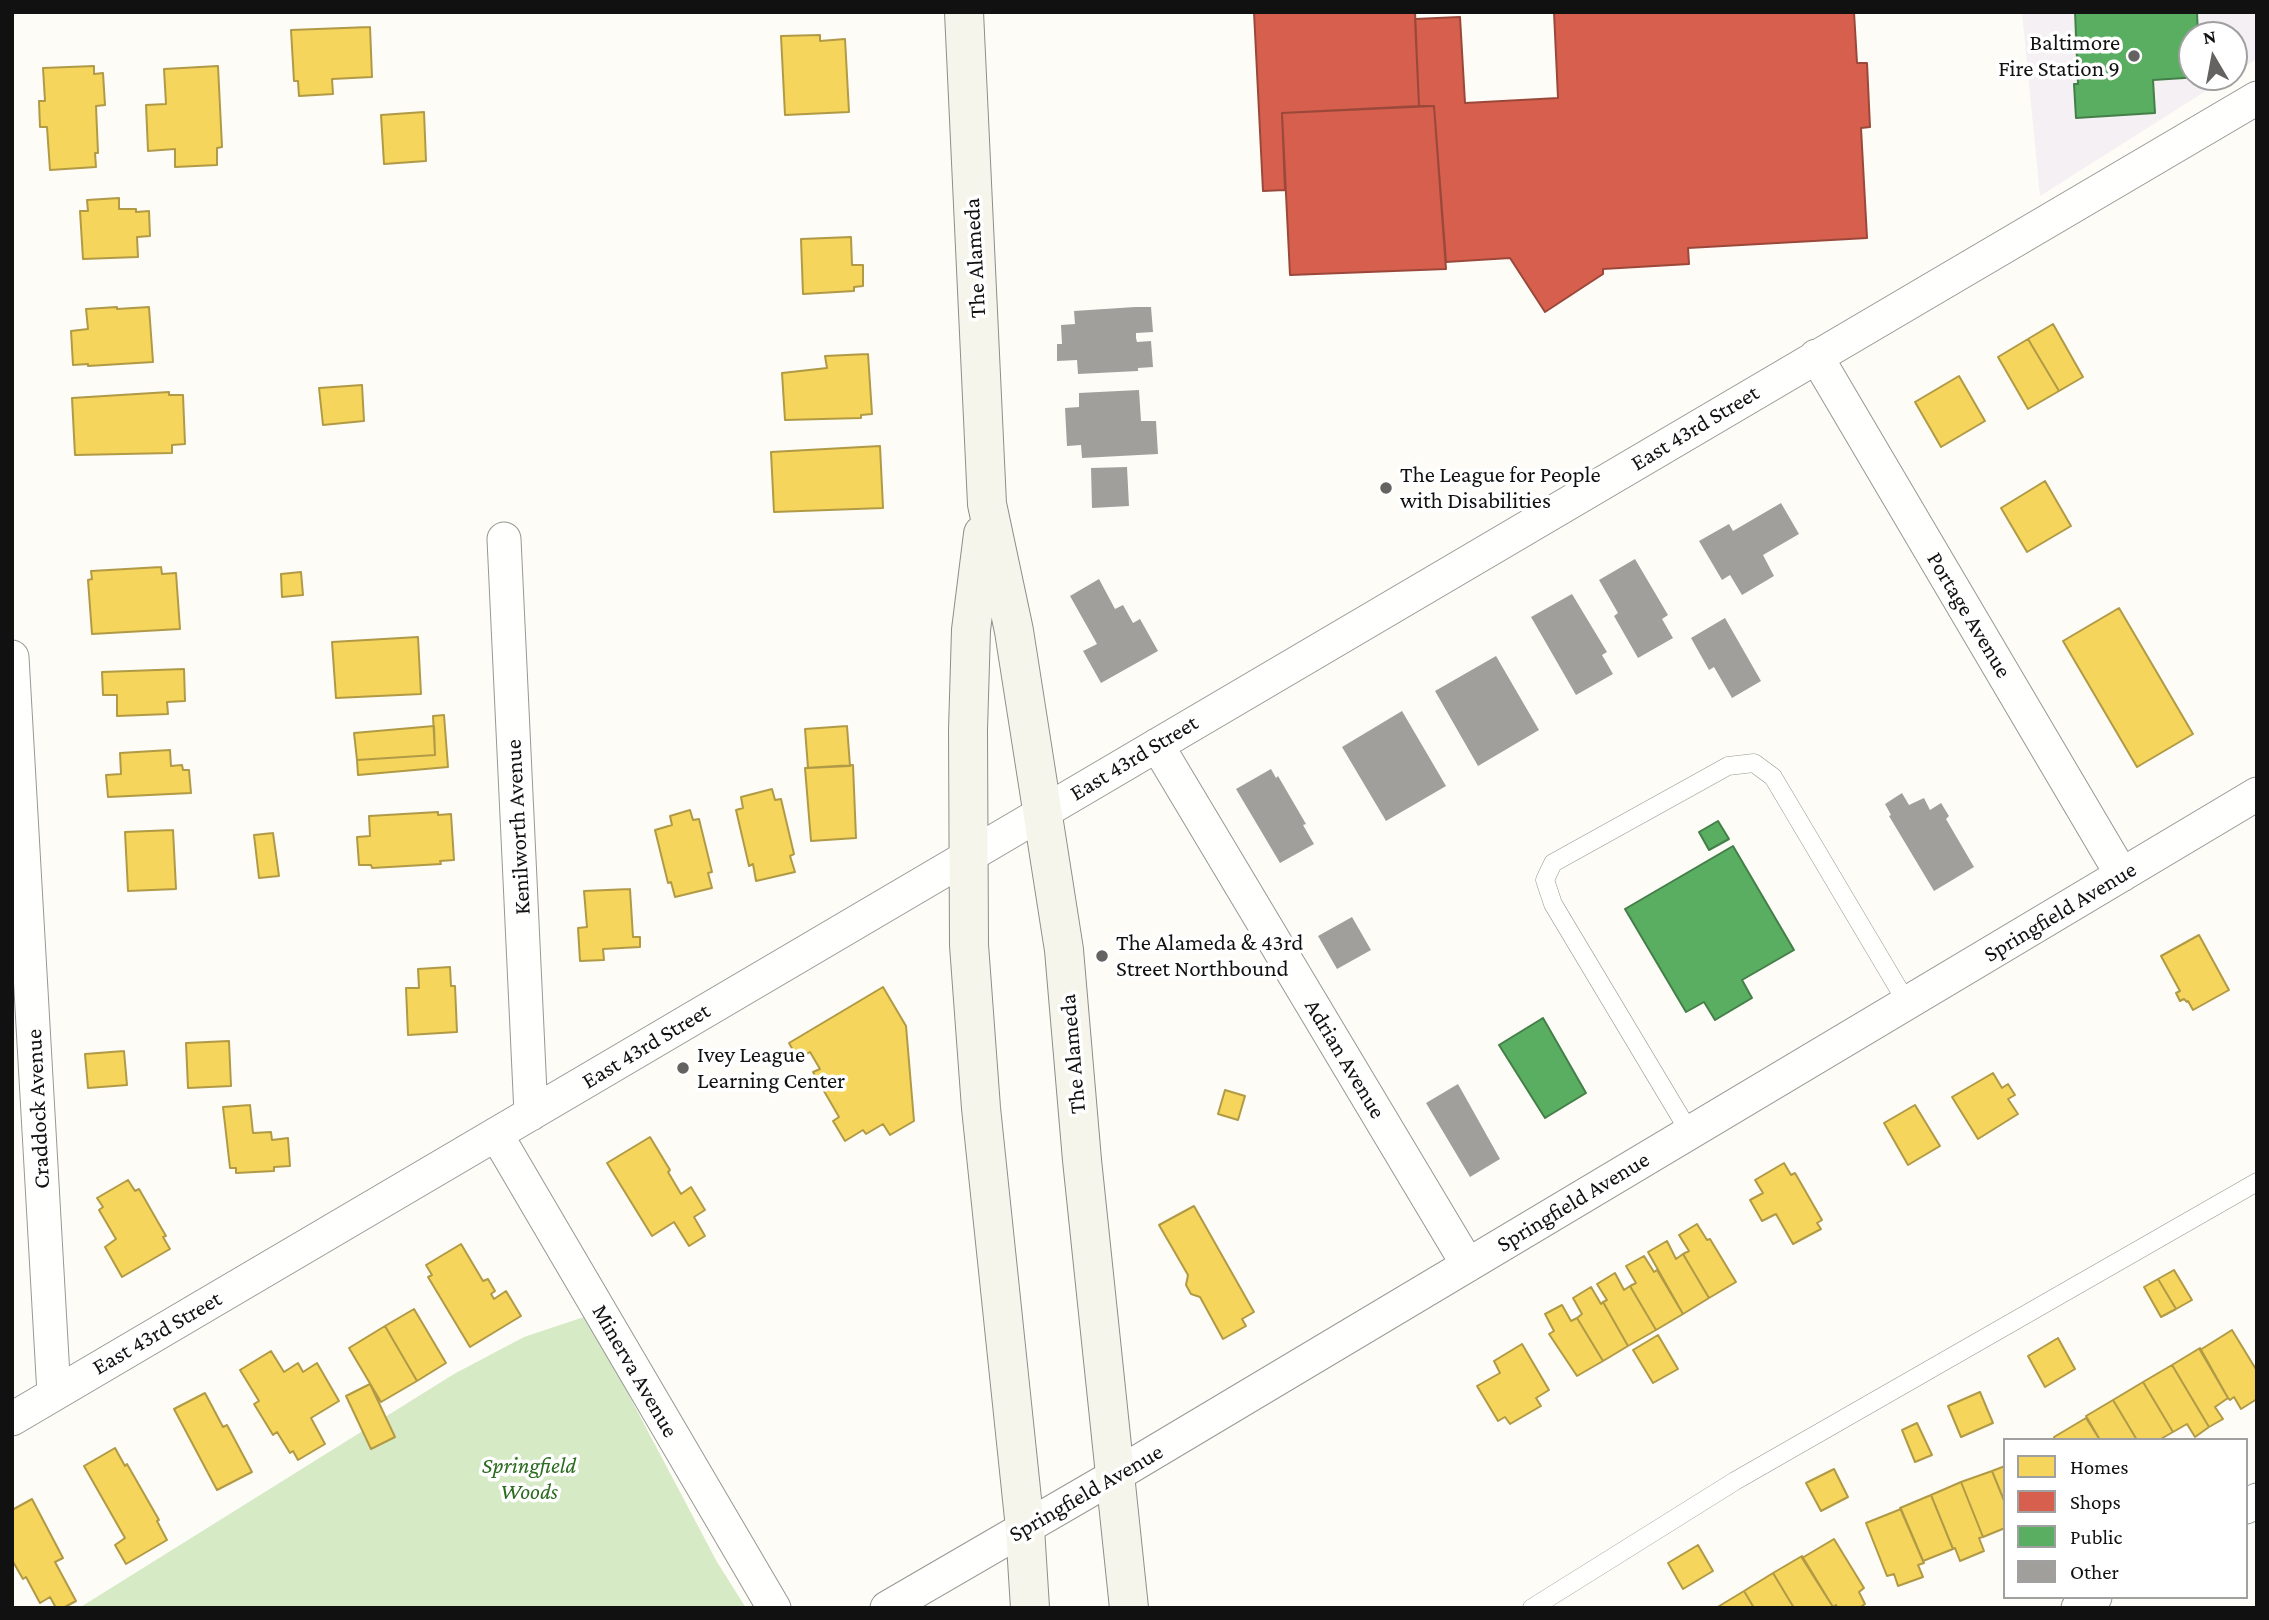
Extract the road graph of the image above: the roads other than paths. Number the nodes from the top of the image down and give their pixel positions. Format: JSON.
{"nodes":[{"id":1,"x":964,"y":12,"type":"edge"},
{"id":2,"x":2257,"y":98,"type":"edge"},
{"id":3,"x":1816,"y":356,"type":"junction"},
{"id":4,"x":987,"y":504,"type":"junction"},
{"id":5,"x":505,"y":539,"type":"dead end"},
{"id":6,"x":12,"y":657,"type":"edge"},
{"id":7,"x":1157,"y":745,"type":"junction"},
{"id":8,"x":2257,"y":794,"type":"edge"},
{"id":9,"x":1042,"y":813,"type":"junction"},
{"id":10,"x":967,"y":857,"type":"junction"},
{"id":11,"x":2122,"y":875,"type":"junction"},
{"id":12,"x":1908,"y":1003,"type":"junction"},
{"id":13,"x":531,"y":1114,"type":"junction"},
{"id":14,"x":1689,"y":1133,"type":"junction"},
{"id":15,"x":496,"y":1134,"type":"junction"},
{"id":16,"x":2257,"y":1182,"type":"edge"},
{"id":17,"x":1468,"y":1265,"type":"junction"},
{"id":18,"x":54,"y":1394,"type":"junction"},
{"id":19,"x":12,"y":1419,"type":"edge"},
{"id":20,"x":1116,"y":1475,"type":"junction"},
{"id":21,"x":1025,"y":1528,"type":"junction"},
{"id":22,"x":774,"y":1608,"type":"edge"},
{"id":23,"x":887,"y":1608,"type":"edge"},
{"id":24,"x":1030,"y":1608,"type":"edge"},
{"id":25,"x":1129,"y":1608,"type":"edge"},
{"id":26,"x":1532,"y":1608,"type":"edge"}],
"edges":[{"from":1,"to":4,"type":"main road","name":"The Alameda"},
{"from":2,"to":3,"type":"street","name":"East 43rd Street"},
{"from":3,"to":7,"type":"street","name":"East 43rd Street"},
{"from":3,"to":11,"type":"street","name":"Portage Avenue"},
{"from":4,"to":9,"type":"main road","name":"The Alameda"},
{"from":4,"to":10,"type":"main road","name":"The Alameda"},
{"from":5,"to":13,"type":"street","name":"Kenilworth Avenue"},
{"from":6,"to":18,"type":"street","name":"Craddock Avenue"},
{"from":7,"to":9,"type":"street","name":"East 43rd Street"},
{"from":7,"to":17,"type":"street","name":"Adrian Avenue"},
{"from":8,"to":11,"type":"street","name":"Springfield Avenue"},
{"from":9,"to":10,"type":"street","name":"East 43rd Street"},
{"from":9,"to":20,"type":"main road","name":"The Alameda"},
{"from":10,"to":13,"type":"street","name":"East 43rd Street"},
{"from":10,"to":21,"type":"main road","name":"The Alameda"},
{"from":11,"to":12,"type":"street","name":"Springfield Avenue"},
{"from":12,"to":14,"type":"street","name":"Springfield Avenue"},
{"from":12,"to":14,"type":"lane"},
{"from":13,"to":15,"type":"street","name":"East 43rd Street"},
{"from":14,"to":17,"type":"street","name":"Springfield Avenue"},
{"from":15,"to":18,"type":"street","name":"East 43rd Street"},
{"from":15,"to":22,"type":"street","name":"Minerva Avenue"},
{"from":16,"to":26,"type":"lane"},
{"from":17,"to":20,"type":"street","name":"Springfield Avenue"},
{"from":18,"to":19,"type":"street","name":"East 43rd Street"},
{"from":20,"to":21,"type":"street","name":"Springfield Avenue"},
{"from":20,"to":25,"type":"main road","name":"The Alameda"},
{"from":21,"to":23,"type":"street","name":"Springfield Avenue"},
{"from":21,"to":24,"type":"main road","name":"The Alameda"}]}
